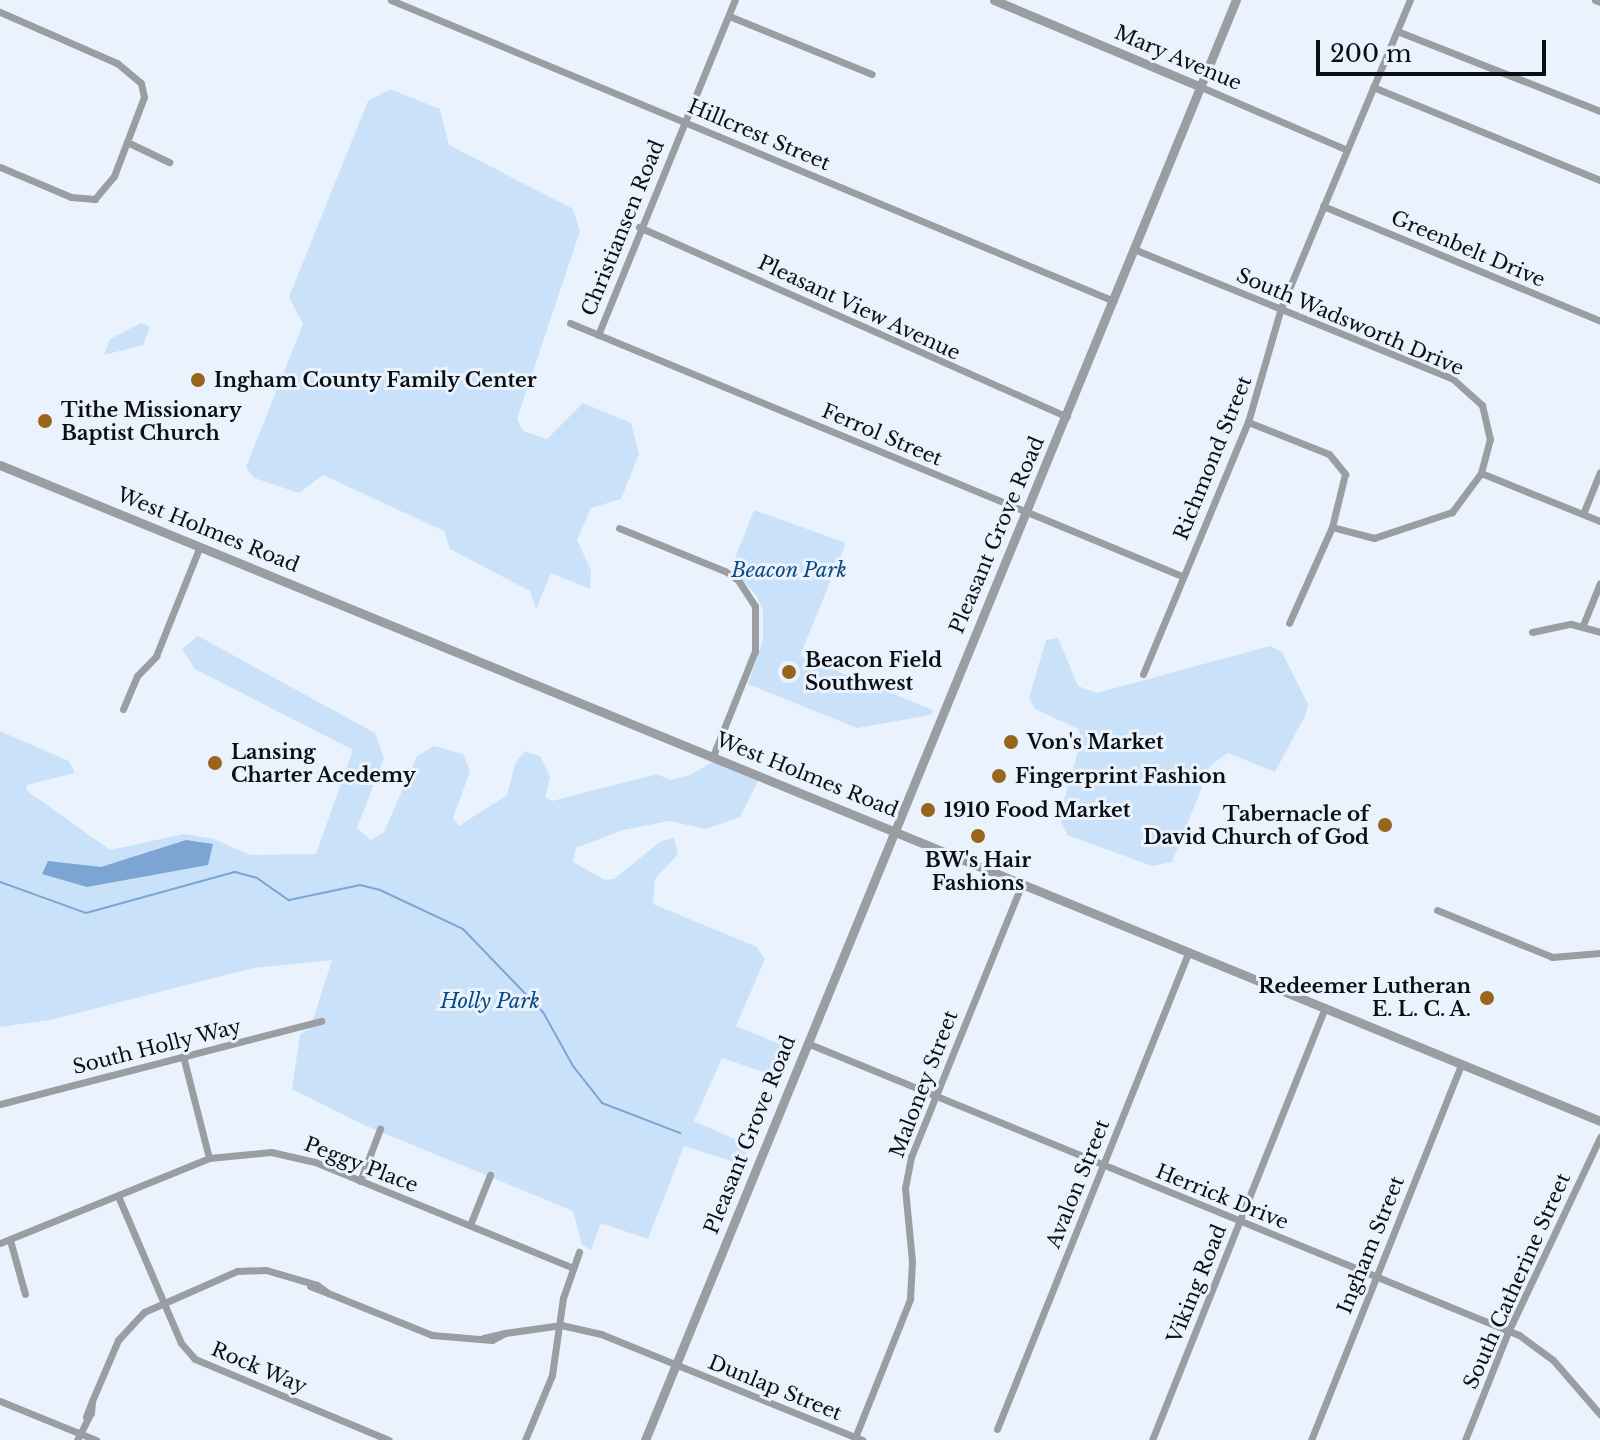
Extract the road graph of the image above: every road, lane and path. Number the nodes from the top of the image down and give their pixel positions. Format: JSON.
{"nodes":[{"id":1,"x":391,"y":0,"type":"edge"},
{"id":2,"x":735,"y":0,"type":"edge"},
{"id":3,"x":994,"y":0,"type":"edge"},
{"id":4,"x":1236,"y":0,"type":"edge"},
{"id":5,"x":1410,"y":0,"type":"edge"},
{"id":6,"x":0,"y":12,"type":"edge"},
{"id":7,"x":729,"y":16,"type":"junction"},
{"id":8,"x":1397,"y":31,"type":"junction"},
{"id":9,"x":872,"y":74,"type":"dead end"},
{"id":10,"x":1201,"y":87,"type":"junction"},
{"id":11,"x":1373,"y":87,"type":"junction"},
{"id":12,"x":1600,"y":111,"type":"edge"},
{"id":13,"x":683,"y":121,"type":"junction"},
{"id":14,"x":127,"y":142,"type":"junction"},
{"id":15,"x":1347,"y":150,"type":"junction"},
{"id":16,"x":169,"y":162,"type":"dead end"},
{"id":17,"x":0,"y":167,"type":"edge"},
{"id":18,"x":1600,"y":180,"type":"edge"},
{"id":19,"x":1323,"y":206,"type":"junction"},
{"id":20,"x":639,"y":227,"type":"junction"},
{"id":21,"x":1136,"y":250,"type":"junction"},
{"id":22,"x":1114,"y":301,"type":"junction"},
{"id":23,"x":1281,"y":308,"type":"junction"},
{"id":24,"x":1600,"y":321,"type":"edge"},
{"id":25,"x":570,"y":323,"type":"dead end"},
{"id":26,"x":598,"y":335,"type":"junction"},
{"id":27,"x":1067,"y":417,"type":"junction"},
{"id":28,"x":1248,"y":422,"type":"junction"},
{"id":29,"x":0,"y":465,"type":"edge"},
{"id":30,"x":1600,"y":472,"type":"edge"},
{"id":31,"x":1481,"y":473,"type":"junction"},
{"id":32,"x":1025,"y":512,"type":"junction"},
{"id":33,"x":1583,"y":514,"type":"junction"},
{"id":34,"x":1600,"y":521,"type":"edge"},
{"id":35,"x":1332,"y":527,"type":"junction"},
{"id":36,"x":619,"y":528,"type":"dead end"},
{"id":37,"x":200,"y":546,"type":"junction"},
{"id":38,"x":1182,"y":576,"type":"junction"},
{"id":39,"x":1600,"y":583,"type":"edge"},
{"id":40,"x":1289,"y":623,"type":"dead end"},
{"id":41,"x":1583,"y":625,"type":"junction"},
{"id":42,"x":1532,"y":632,"type":"dead end"},
{"id":43,"x":1600,"y":632,"type":"edge"},
{"id":44,"x":1143,"y":674,"type":"dead end"},
{"id":45,"x":123,"y":709,"type":"dead end"},
{"id":46,"x":713,"y":756,"type":"junction"},
{"id":47,"x":893,"y":830,"type":"junction"},
{"id":48,"x":1022,"y":883,"type":"junction"},
{"id":49,"x":1437,"y":910,"type":"dead end"},
{"id":50,"x":1189,"y":951,"type":"junction"},
{"id":51,"x":1600,"y":953,"type":"edge"},
{"id":52,"x":1325,"y":1007,"type":"junction"},
{"id":53,"x":321,"y":1021,"type":"dead end"},
{"id":54,"x":807,"y":1043,"type":"junction"},
{"id":55,"x":183,"y":1056,"type":"junction"},
{"id":56,"x":1462,"y":1063,"type":"junction"},
{"id":57,"x":936,"y":1096,"type":"junction"},
{"id":58,"x":0,"y":1104,"type":"edge"},
{"id":59,"x":1600,"y":1121,"type":"edge"},
{"id":60,"x":380,"y":1129,"type":"dead end"},
{"id":61,"x":1600,"y":1137,"type":"edge"},
{"id":62,"x":209,"y":1158,"type":"junction"},
{"id":63,"x":1103,"y":1166,"type":"junction"},
{"id":64,"x":490,"y":1175,"type":"dead end"},
{"id":65,"x":360,"y":1181,"type":"junction"},
{"id":66,"x":118,"y":1196,"type":"junction"},
{"id":67,"x":1240,"y":1221,"type":"junction"},
{"id":68,"x":470,"y":1225,"type":"junction"},
{"id":69,"x":10,"y":1240,"type":"junction"},
{"id":70,"x":0,"y":1243,"type":"edge"},
{"id":71,"x":579,"y":1252,"type":"dead end"},
{"id":72,"x":573,"y":1268,"type":"junction"},
{"id":73,"x":1376,"y":1276,"type":"junction"},
{"id":74,"x":25,"y":1294,"type":"dead end"},
{"id":75,"x":163,"y":1303,"type":"junction"},
{"id":76,"x":561,"y":1325,"type":"junction"},
{"id":77,"x":1508,"y":1332,"type":"junction"},
{"id":78,"x":676,"y":1365,"type":"junction"},
{"id":79,"x":0,"y":1401,"type":"edge"},
{"id":80,"x":1600,"y":1414,"type":"edge"},
{"id":81,"x":997,"y":1429,"type":"dead end"},
{"id":82,"x":78,"y":1437,"type":"edge"},
{"id":83,"x":857,"y":1439,"type":"edge"},
{"id":84,"x":96,"y":1440,"type":"edge"},
{"id":85,"x":389,"y":1440,"type":"edge"},
{"id":86,"x":525,"y":1440,"type":"edge"},
{"id":87,"x":645,"y":1440,"type":"edge"},
{"id":88,"x":1152,"y":1440,"type":"edge"},
{"id":89,"x":1311,"y":1440,"type":"edge"},
{"id":90,"x":1465,"y":1440,"type":"edge"}],
"edges":[{"from":1,"to":13,"type":"street","name":"Hillcrest Street"},
{"from":2,"to":7,"type":"street","name":"Christiansen Road"},
{"from":3,"to":10,"type":"street","name":"Mary Avenue"},
{"from":4,"to":10,"type":"street","name":"Pleasant Grove Road"},
{"from":5,"to":8,"type":"street"},
{"from":6,"to":14,"type":"street"},
{"from":7,"to":9,"type":"street"},
{"from":7,"to":13,"type":"street","name":"Christiansen Road"},
{"from":8,"to":11,"type":"street"},
{"from":8,"to":12,"type":"street"},
{"from":10,"to":15,"type":"street","name":"Mary Avenue"},
{"from":10,"to":21,"type":"street","name":"Pleasant Grove Road"},
{"from":11,"to":15,"type":"street"},
{"from":11,"to":18,"type":"street"},
{"from":13,"to":20,"type":"street","name":"Christiansen Road"},
{"from":13,"to":22,"type":"street","name":"Hillcrest Street"},
{"from":14,"to":16,"type":"street"},
{"from":14,"to":17,"type":"street"},
{"from":15,"to":19,"type":"street","name":"Richmond Street"},
{"from":19,"to":23,"type":"street","name":"Richmond Street"},
{"from":19,"to":24,"type":"street","name":"Greenbelt Drive"},
{"from":20,"to":26,"type":"street","name":"Christiansen Road"},
{"from":20,"to":27,"type":"street","name":"Pleasant View Avenue"},
{"from":21,"to":22,"type":"street","name":"Pleasant Grove Road"},
{"from":21,"to":23,"type":"street","name":"South Wadsworth Drive"},
{"from":22,"to":27,"type":"street","name":"Pleasant Grove Road"},
{"from":23,"to":28,"type":"street","name":"Richmond Street"},
{"from":23,"to":31,"type":"street","name":"South Wadsworth Drive"},
{"from":25,"to":26,"type":"street","name":"Ferrol Street"},
{"from":26,"to":32,"type":"street","name":"Ferrol Street"},
{"from":27,"to":32,"type":"street","name":"Pleasant Grove Road"},
{"from":28,"to":35,"type":"street"},
{"from":28,"to":38,"type":"street","name":"Richmond Street"},
{"from":29,"to":37,"type":"street","name":"West Holmes Road"},
{"from":30,"to":33,"type":"street"},
{"from":31,"to":33,"type":"street"},
{"from":31,"to":35,"type":"street"},
{"from":32,"to":38,"type":"street","name":"Ferrol Street"},
{"from":32,"to":47,"type":"street","name":"Pleasant Grove Road"},
{"from":33,"to":34,"type":"street"},
{"from":35,"to":40,"type":"street"},
{"from":36,"to":46,"type":"street"},
{"from":37,"to":45,"type":"street"},
{"from":37,"to":46,"type":"street","name":"West Holmes Road"},
{"from":38,"to":44,"type":"street","name":"Richmond Street"},
{"from":39,"to":41,"type":"street"},
{"from":41,"to":42,"type":"street"},
{"from":41,"to":43,"type":"street"},
{"from":46,"to":47,"type":"street","name":"West Holmes Road"},
{"from":47,"to":48,"type":"street","name":"West Holmes Road"},
{"from":47,"to":54,"type":"street","name":"Pleasant Grove Road"},
{"from":48,"to":50,"type":"street","name":"West Holmes Road"},
{"from":48,"to":57,"type":"street","name":"Maloney Street"},
{"from":49,"to":51,"type":"street"},
{"from":50,"to":52,"type":"street","name":"West Holmes Road"},
{"from":50,"to":63,"type":"street","name":"Avalon Street"},
{"from":52,"to":56,"type":"street","name":"West Holmes Road"},
{"from":52,"to":67,"type":"street","name":"Viking Road"},
{"from":53,"to":55,"type":"street","name":"South Holly Way"},
{"from":54,"to":57,"type":"street","name":"Herrick Drive"},
{"from":54,"to":78,"type":"street","name":"Pleasant Grove Road"},
{"from":55,"to":58,"type":"street","name":"South Holly Way"},
{"from":55,"to":62,"type":"street"},
{"from":56,"to":59,"type":"street","name":"West Holmes Road"},
{"from":56,"to":73,"type":"street","name":"Ingham Street"},
{"from":57,"to":63,"type":"street","name":"Herrick Drive"},
{"from":57,"to":83,"type":"street","name":"Maloney Street"},
{"from":60,"to":65,"type":"street"},
{"from":61,"to":77,"type":"street","name":"South Catherine Street"},
{"from":62,"to":65,"type":"street","name":"Peggy Place"},
{"from":62,"to":66,"type":"street","name":"Peggy Place"},
{"from":63,"to":67,"type":"street","name":"Herrick Drive"},
{"from":63,"to":81,"type":"street","name":"Avalon Street"},
{"from":64,"to":68,"type":"street"},
{"from":65,"to":68,"type":"street","name":"Peggy Place"},
{"from":66,"to":69,"type":"street","name":"Peggy Place"},
{"from":66,"to":75,"type":"street","name":"Rock Way"},
{"from":67,"to":73,"type":"street","name":"Herrick Drive"},
{"from":67,"to":88,"type":"street","name":"Viking Road"},
{"from":68,"to":72,"type":"street","name":"Peggy Place"},
{"from":69,"to":70,"type":"street","name":"Peggy Place"},
{"from":69,"to":74,"type":"street"},
{"from":71,"to":72,"type":"street"},
{"from":72,"to":76,"type":"street"},
{"from":73,"to":77,"type":"street","name":"Herrick Drive"},
{"from":73,"to":89,"type":"street","name":"Ingham Street"},
{"from":75,"to":76,"type":"street"},
{"from":75,"to":82,"type":"street"},
{"from":75,"to":85,"type":"street","name":"Rock Way"},
{"from":76,"to":78,"type":"street","name":"Dunlap Street"},
{"from":76,"to":86,"type":"street"},
{"from":77,"to":80,"type":"street","name":"Herrick Drive"},
{"from":77,"to":90,"type":"street","name":"South Catherine Street"},
{"from":78,"to":83,"type":"street","name":"Dunlap Street"},
{"from":78,"to":87,"type":"street","name":"Pleasant Grove Road"},
{"from":79,"to":82,"type":"street"},
{"from":82,"to":84,"type":"street"}]}
